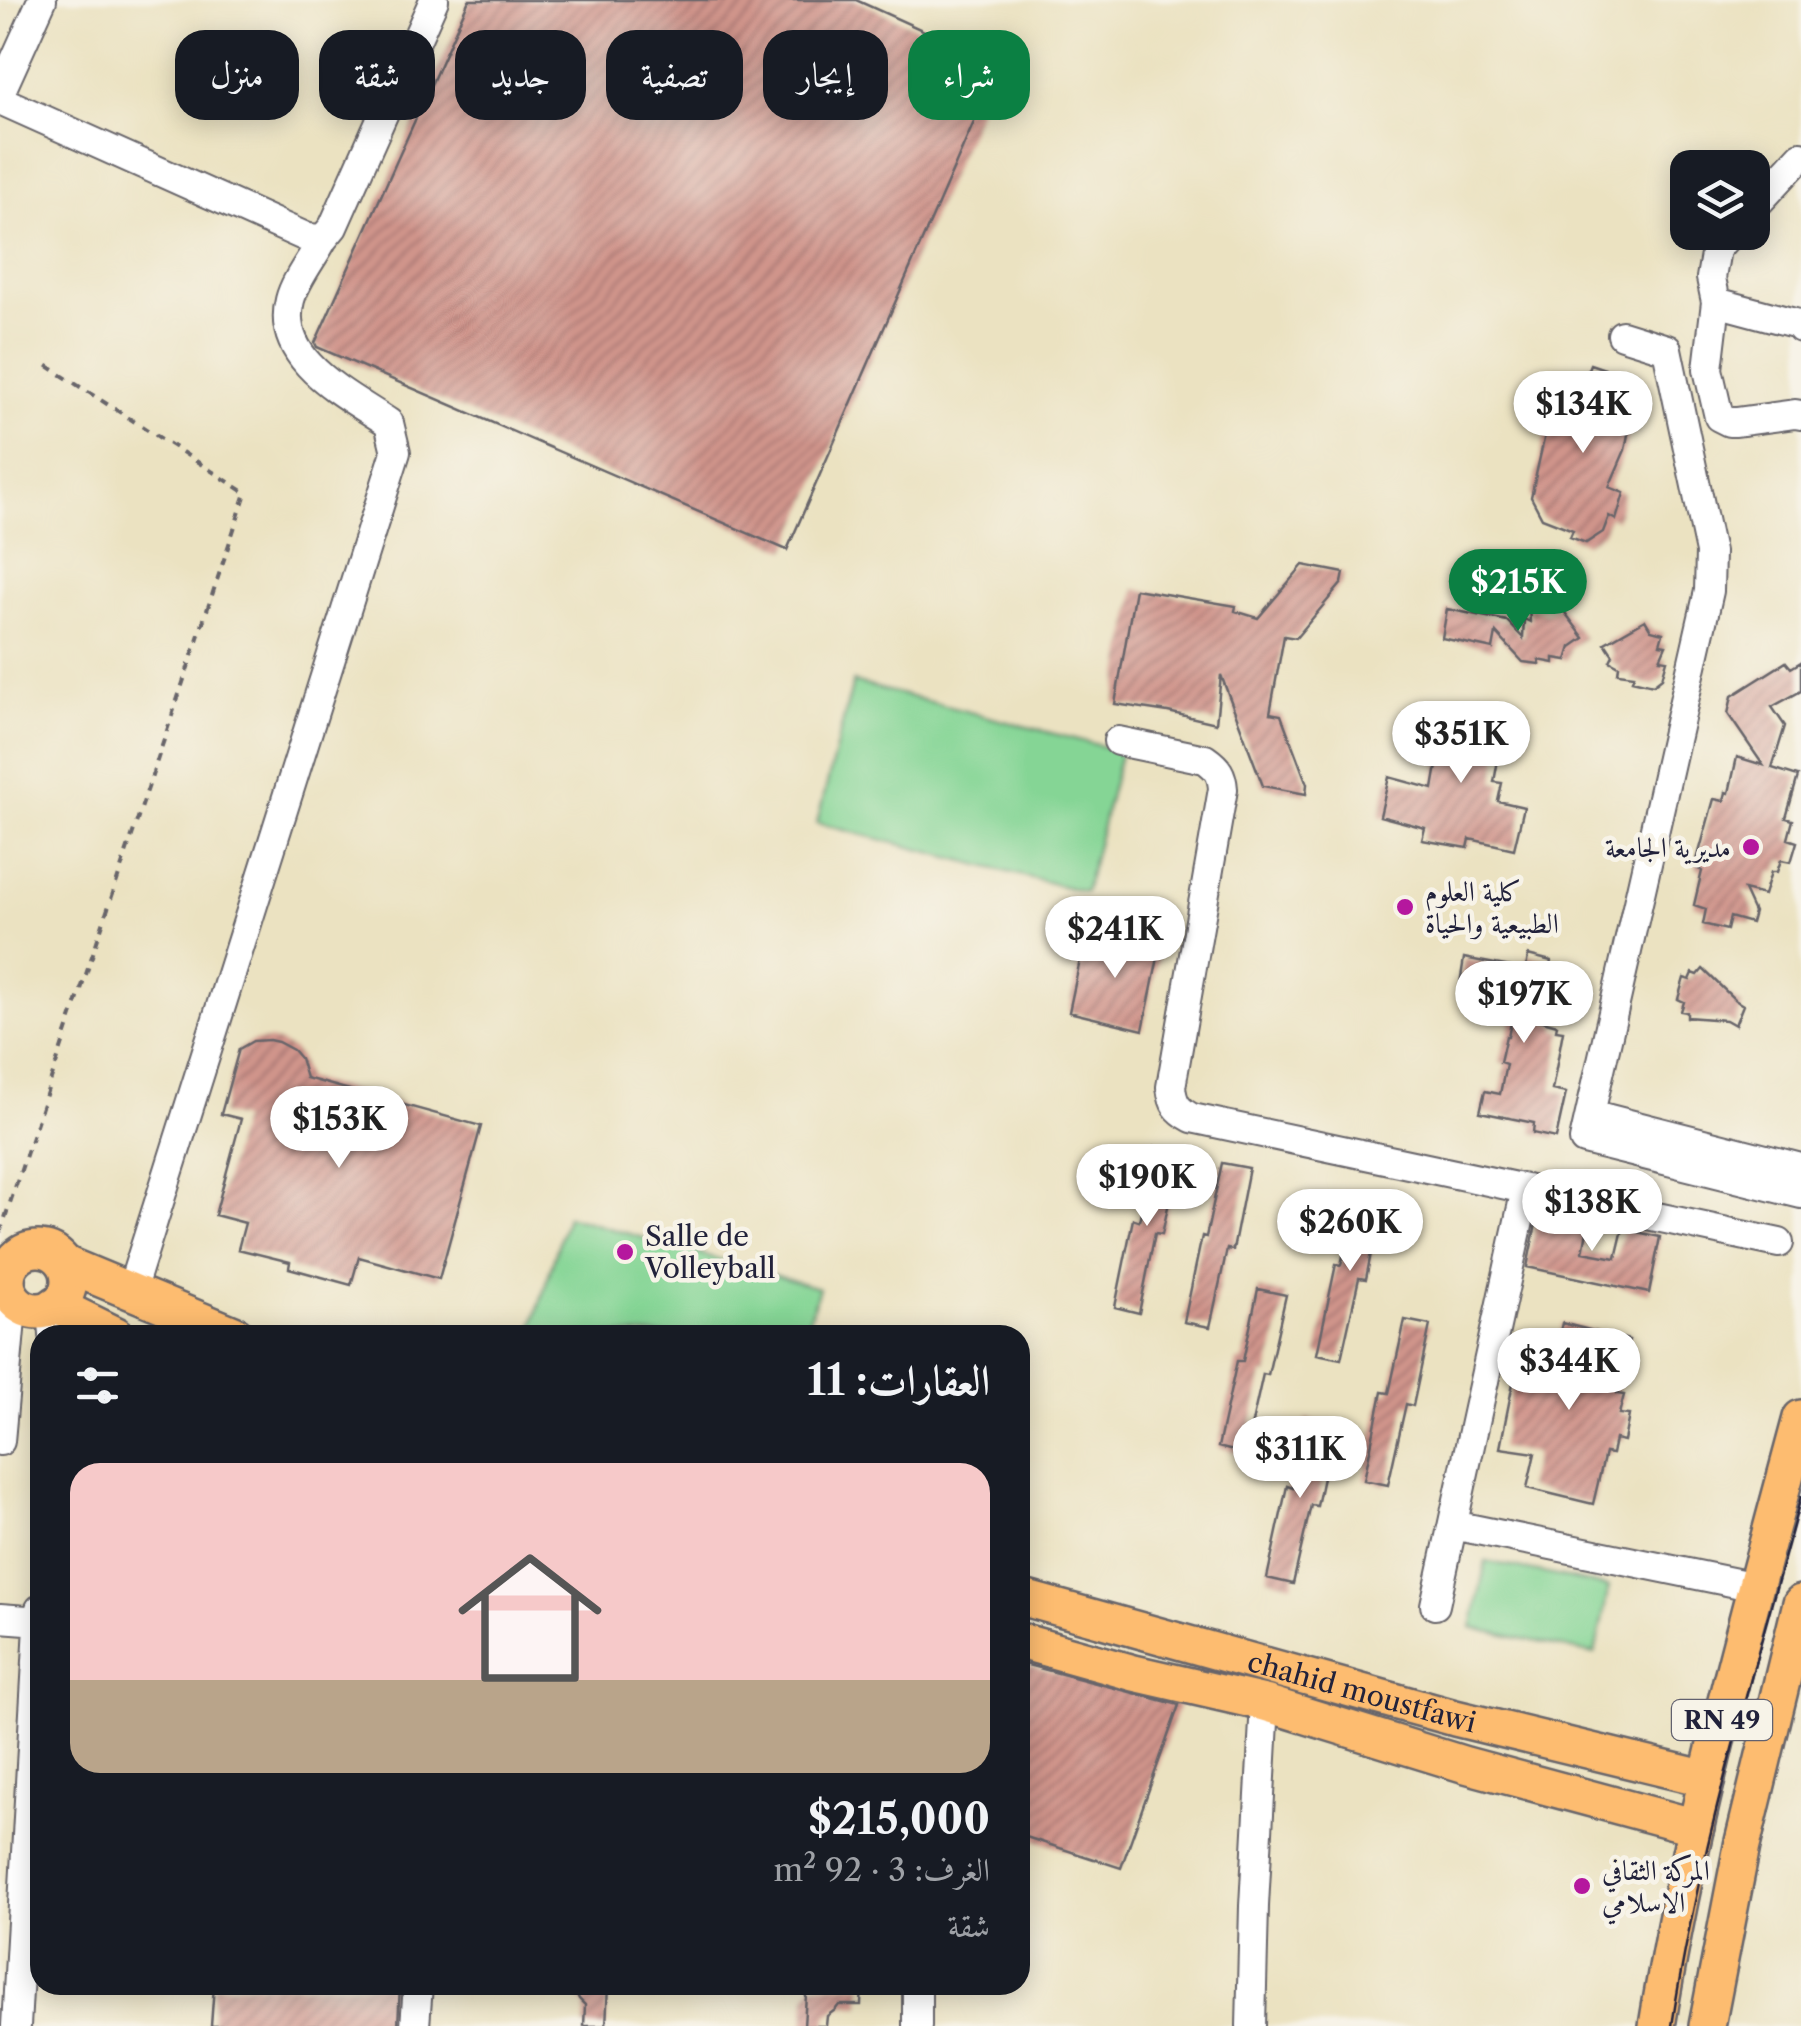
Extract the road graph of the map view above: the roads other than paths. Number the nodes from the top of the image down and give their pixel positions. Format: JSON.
{"nodes":[{"id":1,"x":42,"y":0,"type":"edge"},
{"id":2,"x":434,"y":0,"type":"edge"},
{"id":3,"x":0,"y":97,"type":"edge"},
{"id":4,"x":1801,"y":156,"type":"edge"},
{"id":5,"x":1770,"y":190,"type":"edge"},
{"id":6,"x":323,"y":239,"type":"junction"},
{"id":7,"x":1716,"y":250,"type":"edge"},
{"id":8,"x":1716,"y":302,"type":"junction"},
{"id":9,"x":1801,"y":328,"type":"edge"},
{"id":10,"x":1622,"y":334,"type":"dead end"},
{"id":11,"x":1801,"y":415,"type":"edge"},
{"id":12,"x":1118,"y":741,"type":"dead end"},
{"id":13,"x":1587,"y":1127,"type":"junction"},
{"id":14,"x":1801,"y":1168,"type":"edge"},
{"id":15,"x":1526,"y":1189,"type":"junction"},
{"id":16,"x":1801,"y":1194,"type":"edge"},
{"id":17,"x":8,"y":1241,"type":"edge"},
{"id":18,"x":1779,"y":1243,"type":"dead end"},
{"id":19,"x":64,"y":1264,"type":"junction"},
{"id":20,"x":131,"y":1291,"type":"junction"},
{"id":21,"x":8,"y":1293,"type":"edge"},
{"id":22,"x":54,"y":1316,"type":"edge"},
{"id":23,"x":83,"y":1325,"type":"edge"},
{"id":24,"x":212,"y":1325,"type":"edge"},
{"id":25,"x":1801,"y":1418,"type":"edge"},
{"id":26,"x":0,"y":1441,"type":"edge"},
{"id":27,"x":1453,"y":1525,"type":"junction"},
{"id":28,"x":1756,"y":1587,"type":"junction"},
{"id":29,"x":1030,"y":1600,"type":"edge"},
{"id":30,"x":1801,"y":1602,"type":"edge"},
{"id":31,"x":1435,"y":1605,"type":"dead end"},
{"id":32,"x":0,"y":1618,"type":"edge"},
{"id":33,"x":30,"y":1620,"type":"edge"},
{"id":34,"x":1030,"y":1644,"type":"edge"},
{"id":35,"x":1265,"y":1703,"type":"junction"},
{"id":36,"x":1707,"y":1779,"type":"junction"},
{"id":37,"x":1696,"y":1827,"type":"junction"},
{"id":38,"x":30,"y":1829,"type":"edge"},
{"id":39,"x":12,"y":1856,"type":"edge"},
{"id":40,"x":417,"y":1995,"type":"edge"},
{"id":41,"x":917,"y":1995,"type":"edge"},
{"id":42,"x":16,"y":2026,"type":"edge"},
{"id":43,"x":415,"y":2026,"type":"edge"},
{"id":44,"x":917,"y":2026,"type":"edge"},
{"id":45,"x":1251,"y":2026,"type":"edge"},
{"id":46,"x":1657,"y":2026,"type":"edge"},
{"id":47,"x":1707,"y":2026,"type":"edge"}],
"edges":[{"from":1,"to":3,"type":"street"},
{"from":2,"to":6,"type":"street"},
{"from":3,"to":6,"type":"street"},
{"from":4,"to":5,"type":"street"},
{"from":6,"to":20,"type":"street"},
{"from":7,"to":8,"type":"street"},
{"from":8,"to":9,"type":"street"},
{"from":8,"to":11,"type":"street"},
{"from":10,"to":13,"type":"street"},
{"from":12,"to":15,"type":"street"},
{"from":13,"to":14,"type":"street"},
{"from":13,"to":16,"type":"street"},
{"from":15,"to":18,"type":"street"},
{"from":15,"to":27,"type":"street"},
{"from":17,"to":19,"type":"main road"},
{"from":17,"to":21,"type":"main road"},
{"from":19,"to":20,"type":"main road"},
{"from":19,"to":22,"type":"main road"},
{"from":20,"to":24,"type":"main road"},
{"from":21,"to":22,"type":"main road"},
{"from":21,"to":26,"type":"street"},
{"from":22,"to":23,"type":"main road"},
{"from":25,"to":28,"type":"main road","number":"RN 49"},
{"from":27,"to":28,"type":"street"},
{"from":27,"to":31,"type":"street"},
{"from":28,"to":36,"type":"main road","number":"RN 49"},
{"from":29,"to":36,"type":"main road","name":"chahid moustfawi"},
{"from":30,"to":47,"type":"main road","number":"RN 49"},
{"from":32,"to":33,"type":"street"},
{"from":34,"to":35,"type":"main road","name":"chahid moustfawi"},
{"from":35,"to":37,"type":"main road","name":"chahid moustfawi"},
{"from":35,"to":45,"type":"street"},
{"from":36,"to":37,"type":"main road","number":"RN 49"},
{"from":37,"to":46,"type":"main road","number":"RN 49"},
{"from":38,"to":39,"type":"street"},
{"from":39,"to":42,"type":"street"},
{"from":40,"to":43,"type":"street"},
{"from":41,"to":44,"type":"street"}]}
